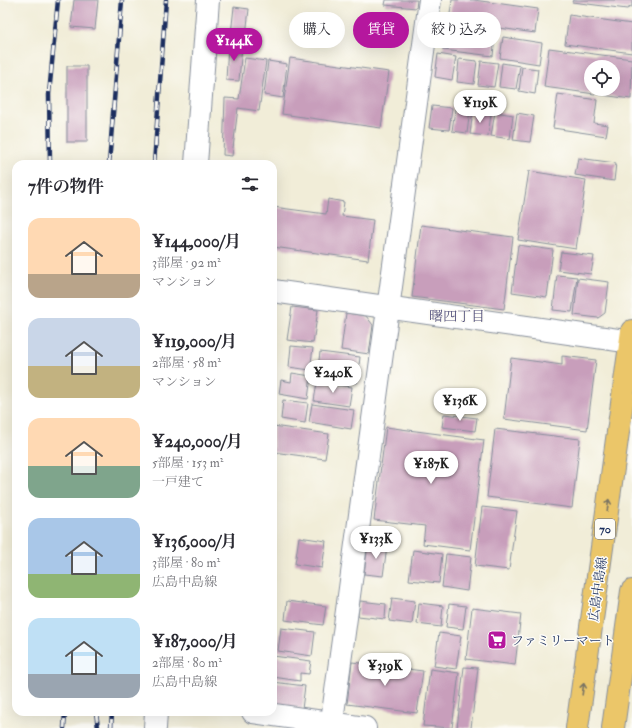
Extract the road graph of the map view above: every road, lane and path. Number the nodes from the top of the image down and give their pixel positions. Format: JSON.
{"nodes":[{"id":1,"x":208,"y":0,"type":"edge"},
{"id":2,"x":430,"y":0,"type":"edge"},
{"id":3,"x":196,"y":160,"type":"edge"},
{"id":4,"x":277,"y":292,"type":"edge"},
{"id":5,"x":388,"y":308,"type":"junction"},
{"id":6,"x":632,"y":338,"type":"edge"},
{"id":7,"x":632,"y":591,"type":"edge"},
{"id":8,"x":156,"y":716,"type":"edge"},
{"id":9,"x":276,"y":716,"type":"edge"},
{"id":10,"x":332,"y":726,"type":"edge"},
{"id":11,"x":155,"y":728,"type":"edge"},
{"id":12,"x":365,"y":728,"type":"edge"},
{"id":13,"x":577,"y":728,"type":"edge"},
{"id":14,"x":613,"y":728,"type":"edge"}],
"edges":[{"from":1,"to":3,"type":"street"},
{"from":2,"to":5,"type":"street"},
{"from":4,"to":5,"type":"street"},
{"from":5,"to":6,"type":"street"},
{"from":5,"to":10,"type":"street"},
{"from":13,"to":6,"type":"main road","name":"広島中島線","number":"70","one_way":true},
{"from":7,"to":14,"type":"main road"},
{"from":8,"to":11,"type":"street"},
{"from":9,"to":10,"type":"street"},
{"from":10,"to":12,"type":"street"}]}
